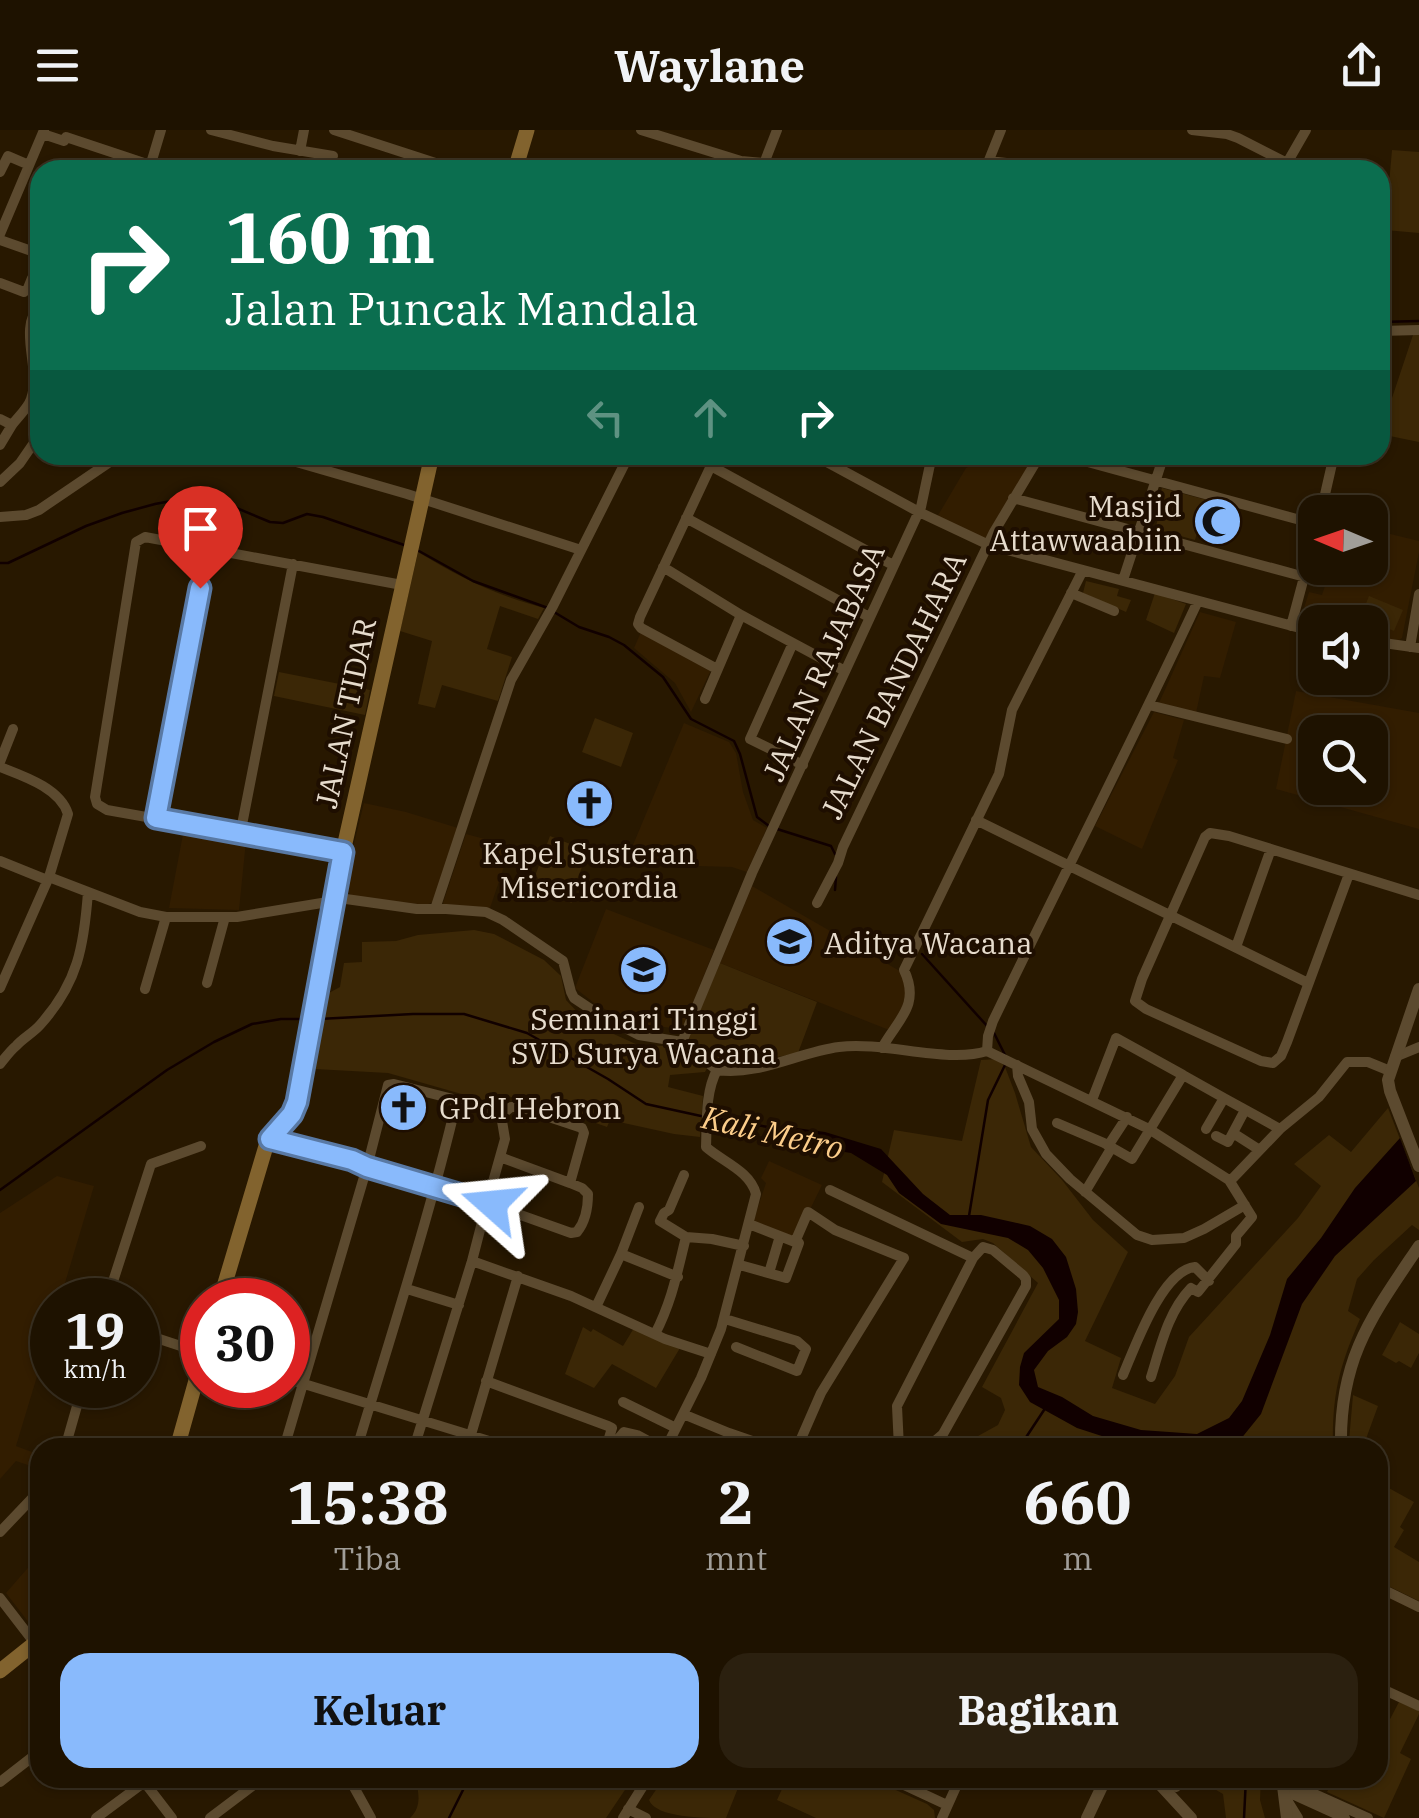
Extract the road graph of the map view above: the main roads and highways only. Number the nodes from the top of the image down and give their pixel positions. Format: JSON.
{"nodes":[{"id":1,"x":527,"y":130,"type":"edge"},
{"id":2,"x":518,"y":160,"type":"edge"},
{"id":3,"x":430,"y":465,"type":"edge"},
{"id":4,"x":227,"y":1278,"type":"edge"},
{"id":5,"x":188,"y":1408,"type":"edge"},
{"id":6,"x":180,"y":1438,"type":"edge"},
{"id":7,"x":30,"y":1649,"type":"edge"},
{"id":8,"x":0,"y":1670,"type":"edge"}],
"edges":[{"from":1,"to":2,"type":"main road"},
{"from":3,"to":4,"type":"main road","name":"JALAN TIDAR"},
{"from":5,"to":6,"type":"main road"},
{"from":7,"to":8,"type":"main road"}]}
